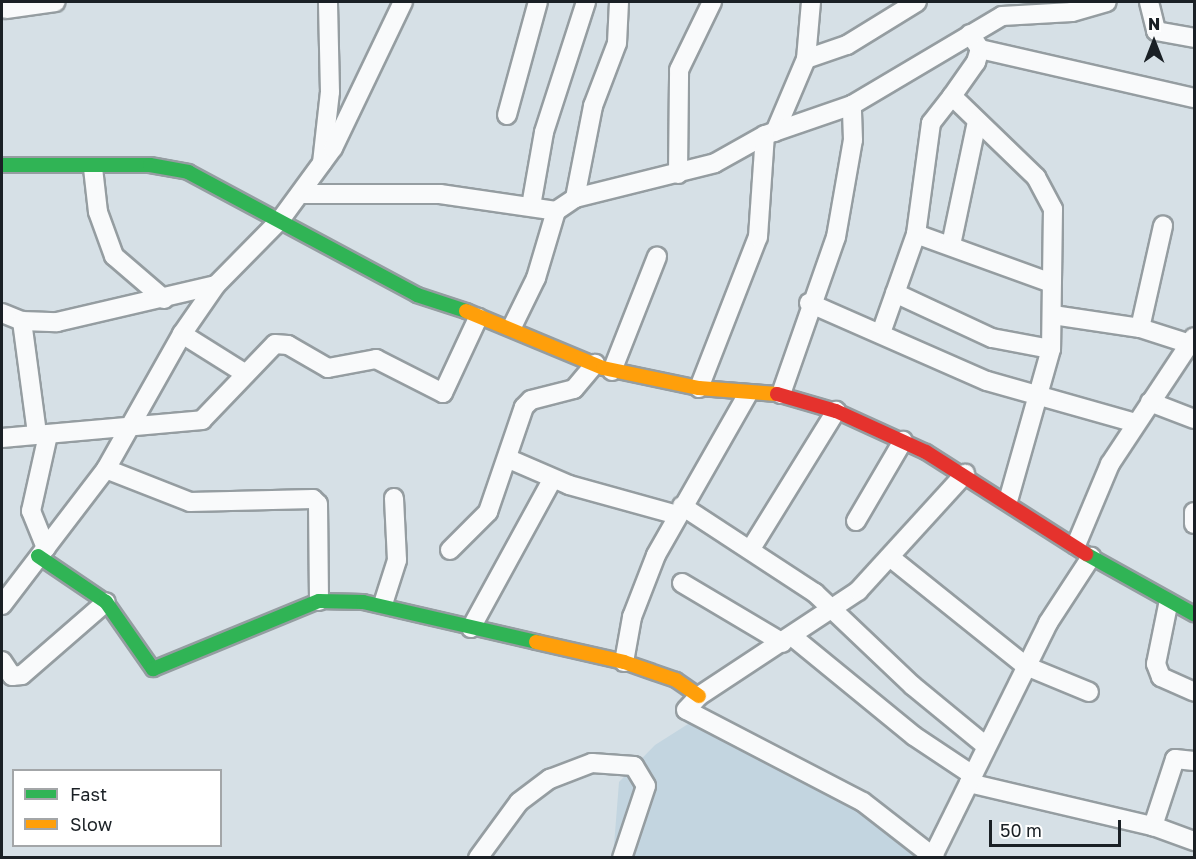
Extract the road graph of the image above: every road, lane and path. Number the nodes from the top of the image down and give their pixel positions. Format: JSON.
{"nodes":[{"id":1,"x":56,"y":2,"type":"edge"},
{"id":2,"x":328,"y":2,"type":"edge"},
{"id":3,"x":402,"y":2,"type":"edge"},
{"id":4,"x":538,"y":2,"type":"edge"},
{"id":5,"x":586,"y":2,"type":"edge"},
{"id":6,"x":619,"y":2,"type":"edge"},
{"id":7,"x":712,"y":2,"type":"edge"},
{"id":8,"x":811,"y":2,"type":"edge"},
{"id":9,"x":917,"y":2,"type":"edge"},
{"id":10,"x":1107,"y":2,"type":"edge"},
{"id":11,"x":1149,"y":2,"type":"edge"},
{"id":12,"x":7,"y":7,"type":"edge"},
{"id":13,"x":1024,"y":8,"type":"edge"},
{"id":14,"x":998,"y":9,"type":"edge"},
{"id":15,"x":1194,"y":39,"type":"edge"},
{"id":16,"x":975,"y":42,"type":"junction"},
{"id":17,"x":806,"y":58,"type":"junction"},
{"id":18,"x":952,"y":96,"type":"junction"},
{"id":19,"x":1194,"y":98,"type":"edge"},
{"id":20,"x":852,"y":105,"type":"junction"},
{"id":21,"x":507,"y":116,"type":"dead end"},
{"id":22,"x":977,"y":122,"type":"junction"},
{"id":23,"x":770,"y":134,"type":"junction"},
{"id":24,"x":321,"y":163,"type":"junction"},
{"id":25,"x":2,"y":165,"type":"edge"},
{"id":26,"x":93,"y":168,"type":"junction"},
{"id":27,"x":678,"y":174,"type":"junction"},
{"id":28,"x":300,"y":194,"type":"junction"},
{"id":29,"x":575,"y":198,"type":"junction"},
{"id":30,"x":531,"y":206,"type":"junction"},
{"id":31,"x":556,"y":211,"type":"junction"},
{"id":32,"x":281,"y":219,"type":"junction"},
{"id":33,"x":1163,"y":226,"type":"dead end"},
{"id":34,"x":916,"y":234,"type":"junction"},
{"id":35,"x":951,"y":245,"type":"junction"},
{"id":36,"x":657,"y":257,"type":"dead end"},
{"id":37,"x":1051,"y":283,"type":"junction"},
{"id":38,"x":216,"y":285,"type":"junction"},
{"id":39,"x":895,"y":293,"type":"junction"},
{"id":40,"x":164,"y":299,"type":"junction"},
{"id":41,"x":809,"y":303,"type":"junction"},
{"id":42,"x":1053,"y":315,"type":"junction"},
{"id":43,"x":478,"y":318,"type":"junction"},
{"id":44,"x":8,"y":319,"type":"edge"},
{"id":45,"x":512,"y":327,"type":"junction"},
{"id":46,"x":1140,"y":328,"type":"junction"},
{"id":47,"x":881,"y":333,"type":"junction"},
{"id":48,"x":182,"y":334,"type":"junction"},
{"id":49,"x":1192,"y":340,"type":"edge"},
{"id":50,"x":1051,"y":349,"type":"junction"},
{"id":51,"x":604,"y":367,"type":"junction"},
{"id":52,"x":246,"y":374,"type":"junction"},
{"id":53,"x":699,"y":388,"type":"junction"},
{"id":54,"x":748,"y":394,"type":"junction"},
{"id":55,"x":780,"y":394,"type":"junction"},
{"id":56,"x":1037,"y":396,"type":"junction"},
{"id":57,"x":1150,"y":402,"type":"junction"},
{"id":58,"x":836,"y":411,"type":"junction"},
{"id":59,"x":1194,"y":418,"type":"edge"},
{"id":60,"x":135,"y":423,"type":"junction"},
{"id":61,"x":1135,"y":423,"type":"junction"},
{"id":62,"x":42,"y":434,"type":"junction"},
{"id":63,"x":2,"y":438,"type":"edge"},
{"id":64,"x":903,"y":441,"type":"junction"},
{"id":65,"x":509,"y":459,"type":"junction"},
{"id":66,"x":106,"y":469,"type":"junction"},
{"id":67,"x":965,"y":474,"type":"junction"},
{"id":68,"x":552,"y":480,"type":"junction"},
{"id":69,"x":394,"y":498,"type":"dead end"},
{"id":70,"x":1008,"y":501,"type":"junction"},
{"id":71,"x":680,"y":510,"type":"junction"},
{"id":72,"x":1194,"y":512,"type":"edge"},
{"id":73,"x":856,"y":521,"type":"dead end"},
{"id":74,"x":1194,"y":524,"type":"edge"},
{"id":75,"x":1076,"y":545,"type":"junction"},
{"id":76,"x":752,"y":547,"type":"junction"},
{"id":77,"x":450,"y":550,"type":"dead end"},
{"id":78,"x":42,"y":552,"type":"junction"},
{"id":79,"x":1091,"y":557,"type":"junction"},
{"id":80,"x":891,"y":558,"type":"junction"},
{"id":81,"x":682,"y":583,"type":"dead end"},
{"id":82,"x":319,"y":601,"type":"junction"},
{"id":83,"x":106,"y":602,"type":"junction"},
{"id":84,"x":383,"y":604,"type":"junction"},
{"id":85,"x":2,"y":605,"type":"edge"},
{"id":86,"x":1168,"y":605,"type":"junction"},
{"id":87,"x":833,"y":610,"type":"junction"},
{"id":88,"x":1194,"y":614,"type":"edge"},
{"id":89,"x":471,"y":628,"type":"junction"},
{"id":90,"x":788,"y":640,"type":"junction"},
{"id":91,"x":2,"y":661,"type":"edge"},
{"id":92,"x":624,"y":662,"type":"junction"},
{"id":93,"x":1026,"y":666,"type":"junction"},
{"id":94,"x":1089,"y":692,"type":"dead end"},
{"id":95,"x":1194,"y":692,"type":"edge"},
{"id":96,"x":699,"y":696,"type":"junction"},
{"id":97,"x":986,"y":746,"type":"junction"},
{"id":98,"x":1194,"y":761,"type":"edge"},
{"id":99,"x":970,"y":778,"type":"junction"},
{"id":100,"x":1154,"y":826,"type":"junction"},
{"id":101,"x":1194,"y":842,"type":"edge"},
{"id":102,"x":933,"y":857,"type":"edge"},
{"id":103,"x":478,"y":858,"type":"edge"},
{"id":104,"x":622,"y":858,"type":"edge"}],
"edges":[{"from":1,"to":12,"type":"street"},
{"from":2,"to":24,"type":"street"},
{"from":3,"to":24,"type":"street"},
{"from":4,"to":21,"type":"street"},
{"from":5,"to":30,"type":"street"},
{"from":6,"to":29,"type":"street"},
{"from":7,"to":27,"type":"street"},
{"from":8,"to":17,"type":"street"},
{"from":9,"to":17,"type":"street"},
{"from":10,"to":13,"type":"street"},
{"from":11,"to":15,"type":"street"},
{"from":13,"to":14,"type":"street"},
{"from":14,"to":16,"type":"street"},
{"from":16,"to":18,"type":"street"},
{"from":16,"to":19,"type":"street"},
{"from":16,"to":20,"type":"street"},
{"from":17,"to":23,"type":"street"},
{"from":18,"to":22,"type":"street"},
{"from":18,"to":34,"type":"street"},
{"from":20,"to":23,"type":"street"},
{"from":20,"to":41,"type":"street"},
{"from":22,"to":35,"type":"street"},
{"from":22,"to":37,"type":"street"},
{"from":23,"to":27,"type":"street"},
{"from":23,"to":53,"type":"street"},
{"from":24,"to":28,"type":"street"},
{"from":25,"to":26,"type":"street"},
{"from":26,"to":32,"type":"street"},
{"from":26,"to":40,"type":"street"},
{"from":27,"to":29,"type":"street"},
{"from":28,"to":30,"type":"street"},
{"from":28,"to":32,"type":"street"},
{"from":29,"to":31,"type":"street"},
{"from":30,"to":31,"type":"street"},
{"from":31,"to":45,"type":"street"},
{"from":32,"to":38,"type":"street"},
{"from":32,"to":43,"type":"street"},
{"from":33,"to":46,"type":"street"},
{"from":34,"to":35,"type":"street"},
{"from":34,"to":39,"type":"street"},
{"from":35,"to":37,"type":"street"},
{"from":36,"to":51,"type":"street"},
{"from":37,"to":42,"type":"street"},
{"from":38,"to":40,"type":"street"},
{"from":38,"to":48,"type":"street"},
{"from":39,"to":47,"type":"street"},
{"from":39,"to":50,"type":"street"},
{"from":40,"to":44,"type":"street"},
{"from":41,"to":47,"type":"street"},
{"from":41,"to":55,"type":"street"},
{"from":42,"to":46,"type":"street"},
{"from":42,"to":50,"type":"street"},
{"from":43,"to":45,"type":"street"},
{"from":43,"to":52,"type":"street"},
{"from":44,"to":62,"type":"street"},
{"from":45,"to":51,"type":"street"},
{"from":46,"to":49,"type":"street"},
{"from":47,"to":56,"type":"street"},
{"from":48,"to":52,"type":"street"},
{"from":48,"to":60,"type":"street"},
{"from":49,"to":57,"type":"street"},
{"from":50,"to":56,"type":"street"},
{"from":51,"to":53,"type":"street"},
{"from":51,"to":65,"type":"street"},
{"from":52,"to":60,"type":"street"},
{"from":53,"to":54,"type":"street"},
{"from":54,"to":55,"type":"street"},
{"from":54,"to":71,"type":"street"},
{"from":55,"to":58,"type":"street"},
{"from":56,"to":61,"type":"street"},
{"from":56,"to":70,"type":"street"},
{"from":57,"to":59,"type":"street"},
{"from":57,"to":61,"type":"street"},
{"from":58,"to":64,"type":"street"},
{"from":58,"to":76,"type":"street"},
{"from":60,"to":62,"type":"street"},
{"from":60,"to":66,"type":"street"},
{"from":61,"to":75,"type":"street"},
{"from":62,"to":63,"type":"street"},
{"from":62,"to":78,"type":"street"},
{"from":64,"to":67,"type":"street"},
{"from":64,"to":73,"type":"street"},
{"from":65,"to":68,"type":"street"},
{"from":65,"to":77,"type":"street"},
{"from":66,"to":78,"type":"street"},
{"from":66,"to":82,"type":"street"},
{"from":67,"to":70,"type":"street"},
{"from":67,"to":80,"type":"street"},
{"from":68,"to":71,"type":"street"},
{"from":68,"to":89,"type":"street"},
{"from":69,"to":84,"type":"street"},
{"from":70,"to":75,"type":"street"},
{"from":71,"to":76,"type":"street"},
{"from":71,"to":92,"type":"street"},
{"from":72,"to":74,"type":"street"},
{"from":75,"to":79,"type":"street"},
{"from":76,"to":87,"type":"street"},
{"from":78,"to":83,"type":"street"},
{"from":78,"to":85,"type":"street"},
{"from":79,"to":86,"type":"street"},
{"from":79,"to":93,"type":"street"},
{"from":80,"to":87,"type":"street"},
{"from":80,"to":93,"type":"street"},
{"from":81,"to":90,"type":"street"},
{"from":82,"to":83,"type":"street"},
{"from":82,"to":84,"type":"street"},
{"from":83,"to":91,"type":"street"},
{"from":84,"to":89,"type":"street"},
{"from":86,"to":88,"type":"street"},
{"from":86,"to":95,"type":"street"},
{"from":87,"to":90,"type":"street"},
{"from":87,"to":97,"type":"street"},
{"from":89,"to":92,"type":"street"},
{"from":90,"to":96,"type":"street"},
{"from":90,"to":99,"type":"street"},
{"from":92,"to":96,"type":"street"},
{"from":93,"to":94,"type":"street"},
{"from":93,"to":97,"type":"street"},
{"from":96,"to":102,"type":"street"},
{"from":97,"to":99,"type":"street"},
{"from":98,"to":100,"type":"street"},
{"from":99,"to":100,"type":"street"},
{"from":99,"to":102,"type":"street"},
{"from":100,"to":101,"type":"street"},
{"from":103,"to":104,"type":"street"}]}
